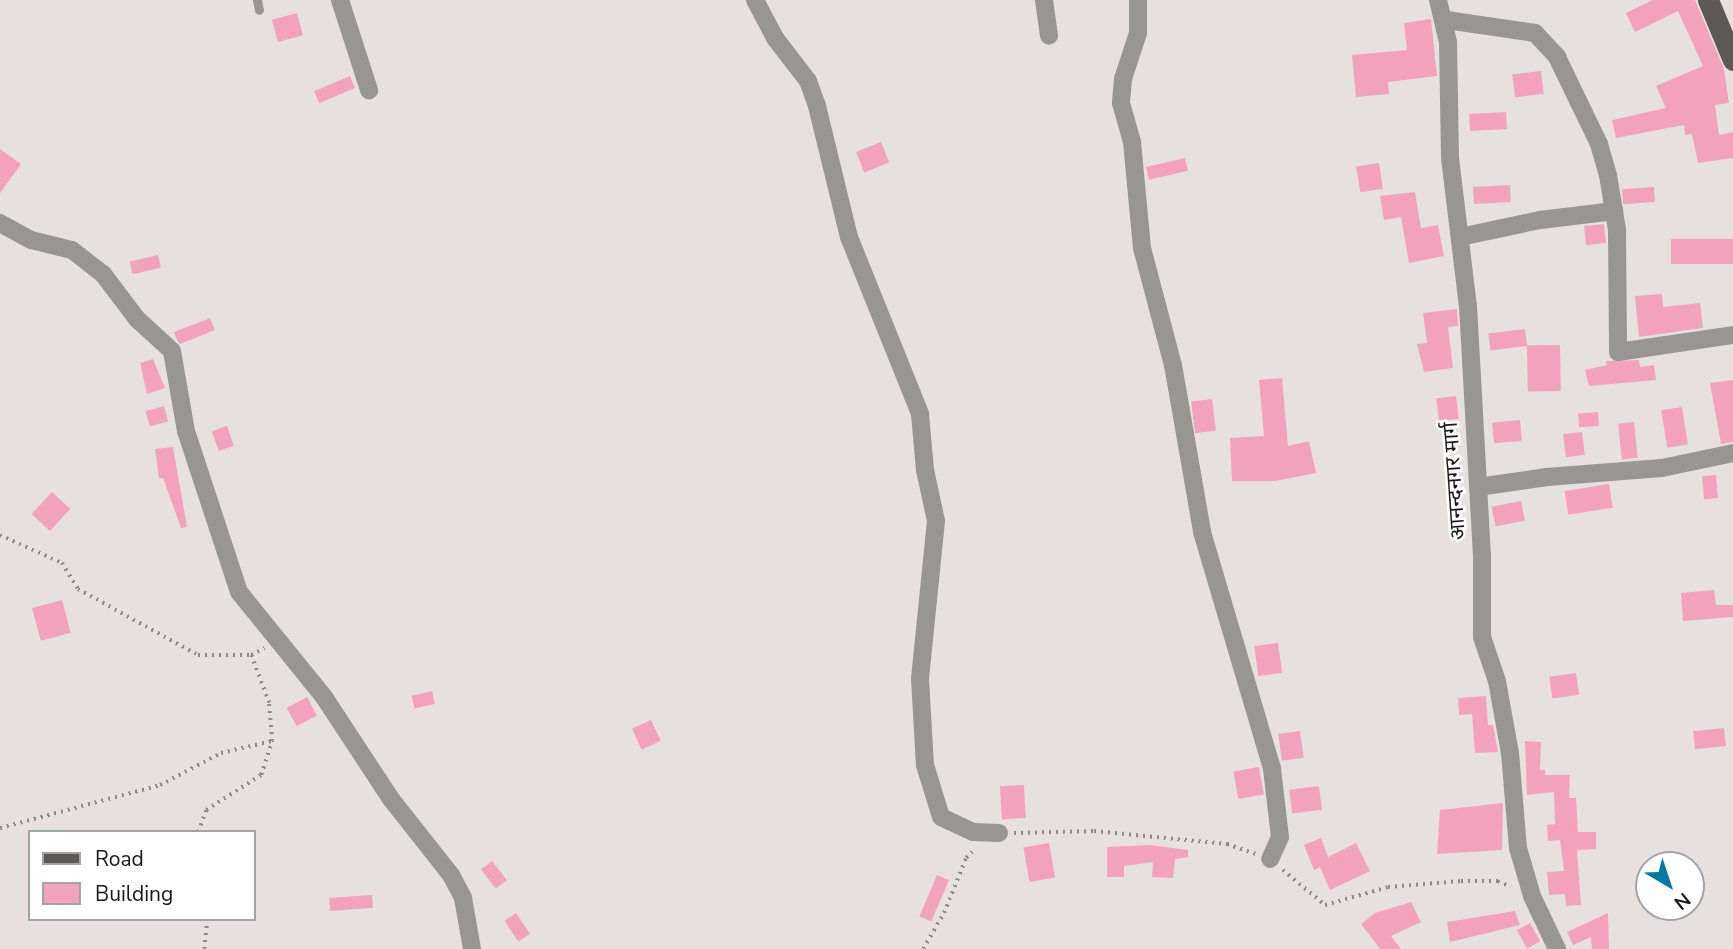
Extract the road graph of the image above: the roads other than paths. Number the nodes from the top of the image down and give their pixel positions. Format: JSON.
{"nodes":[{"id":1,"x":257,"y":0,"type":"edge"},
{"id":2,"x":340,"y":0,"type":"edge"},
{"id":3,"x":755,"y":0,"type":"edge"},
{"id":4,"x":1044,"y":0,"type":"edge"},
{"id":5,"x":1138,"y":0,"type":"edge"},
{"id":6,"x":1438,"y":0,"type":"edge"},
{"id":7,"x":1708,"y":0,"type":"edge"},
{"id":8,"x":259,"y":10,"type":"dead end"},
{"id":9,"x":1446,"y":20,"type":"junction"},
{"id":10,"x":1049,"y":36,"type":"dead end"},
{"id":11,"x":1733,"y":60,"type":"edge"},
{"id":12,"x":369,"y":90,"type":"dead end"},
{"id":13,"x":1614,"y":211,"type":"junction"},
{"id":14,"x":0,"y":223,"type":"edge"},
{"id":15,"x":1460,"y":237,"type":"junction"},
{"id":16,"x":1733,"y":335,"type":"edge"},
{"id":17,"x":1733,"y":453,"type":"edge"},
{"id":18,"x":1478,"y":487,"type":"junction"},
{"id":19,"x":999,"y":833,"type":"road end"},
{"id":20,"x":1269,"y":859,"type":"road end"},
{"id":21,"x":472,"y":949,"type":"edge"},
{"id":22,"x":1557,"y":949,"type":"edge"}],
"edges":[{"from":1,"to":8,"type":"lane"},
{"from":2,"to":12,"type":"street"},
{"from":3,"to":19,"type":"street"},
{"from":4,"to":10,"type":"street"},
{"from":5,"to":20,"type":"street"},
{"from":6,"to":9,"type":"street","name":"आनन्दनगर मार्ग"},
{"from":7,"to":11,"type":"main road"},
{"from":9,"to":13,"type":"street"},
{"from":9,"to":15,"type":"street","name":"आनन्दनगर मार्ग"},
{"from":13,"to":15,"type":"street"},
{"from":13,"to":16,"type":"street"},
{"from":14,"to":21,"type":"street"},
{"from":15,"to":18,"type":"street","name":"आनन्दनगर मार्ग"},
{"from":17,"to":18,"type":"street"},
{"from":18,"to":22,"type":"street","name":"आनन्दनगर मार्ग"}]}
